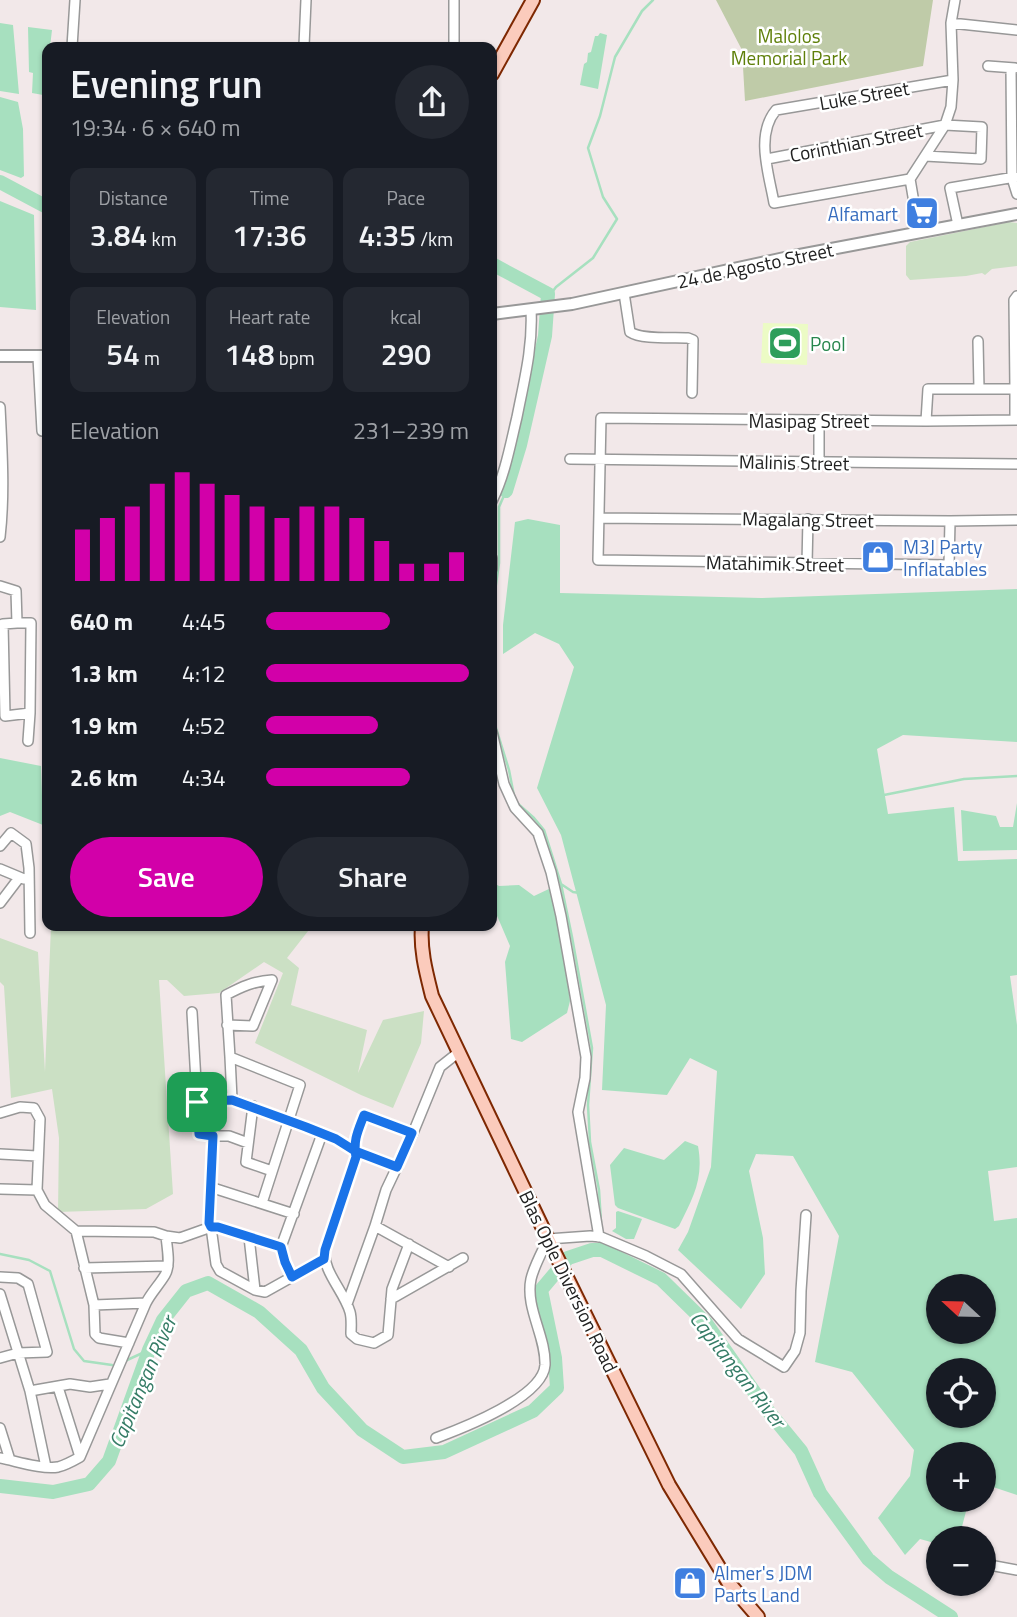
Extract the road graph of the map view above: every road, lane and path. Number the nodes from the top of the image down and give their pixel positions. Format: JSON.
{"nodes":[{"id":1,"x":75,"y":0,"type":"edge"},
{"id":2,"x":306,"y":0,"type":"edge"},
{"id":3,"x":454,"y":0,"type":"edge"},
{"id":4,"x":533,"y":0,"type":"edge"},
{"id":5,"x":955,"y":0,"type":"edge"},
{"id":6,"x":951,"y":23,"type":"junction"},
{"id":7,"x":1017,"y":30,"type":"edge"},
{"id":8,"x":72,"y":42,"type":"edge"},
{"id":9,"x":304,"y":42,"type":"edge"},
{"id":10,"x":454,"y":42,"type":"edge"},
{"id":11,"x":497,"y":65,"type":"edge"},
{"id":12,"x":988,"y":66,"type":"dead end"},
{"id":13,"x":1014,"y":68,"type":"edge"},
{"id":14,"x":953,"y":80,"type":"junction"},
{"id":15,"x":1014,"y":100,"type":"edge"},
{"id":16,"x":945,"y":125,"type":"junction"},
{"id":17,"x":1014,"y":136,"type":"edge"},
{"id":18,"x":925,"y":156,"type":"junction"},
{"id":19,"x":767,"y":159,"type":"junction"},
{"id":20,"x":1015,"y":177,"type":"edge"},
{"id":21,"x":910,"y":179,"type":"junction"},
{"id":22,"x":1017,"y":194,"type":"edge"},
{"id":23,"x":1017,"y":214,"type":"edge"},
{"id":24,"x":958,"y":225,"type":"junction"},
{"id":25,"x":919,"y":232,"type":"junction"},
{"id":26,"x":624,"y":293,"type":"junction"},
{"id":27,"x":1017,"y":296,"type":"edge"},
{"id":28,"x":534,"y":309,"type":"junction"},
{"id":29,"x":497,"y":313,"type":"edge"},
{"id":30,"x":978,"y":341,"type":"dead end"},
{"id":31,"x":0,"y":356,"type":"edge"},
{"id":32,"x":42,"y":356,"type":"edge"},
{"id":33,"x":979,"y":389,"type":"junction"},
{"id":34,"x":1015,"y":389,"type":"junction"},
{"id":35,"x":692,"y":393,"type":"dead end"},
{"id":36,"x":0,"y":407,"type":"edge"},
{"id":37,"x":819,"y":420,"type":"junction"},
{"id":38,"x":1016,"y":420,"type":"edge"},
{"id":39,"x":926,"y":421,"type":"junction"},
{"id":40,"x":570,"y":459,"type":"dead end"},
{"id":41,"x":600,"y":459,"type":"junction"},
{"id":42,"x":819,"y":462,"type":"junction"},
{"id":43,"x":1017,"y":464,"type":"edge"},
{"id":44,"x":2,"y":479,"type":"edge"},
{"id":45,"x":497,"y":492,"type":"edge"},
{"id":46,"x":599,"y":518,"type":"junction"},
{"id":47,"x":808,"y":519,"type":"junction"},
{"id":48,"x":1017,"y":520,"type":"edge"},
{"id":49,"x":950,"y":521,"type":"junction"},
{"id":50,"x":0,"y":537,"type":"edge"},
{"id":51,"x":807,"y":564,"type":"junction"},
{"id":52,"x":0,"y":586,"type":"edge"},
{"id":53,"x":17,"y":623,"type":"junction"},
{"id":54,"x":30,"y":713,"type":"junction"},
{"id":55,"x":28,"y":741,"type":"dead end"},
{"id":56,"x":497,"y":748,"type":"edge"},
{"id":57,"x":0,"y":846,"type":"edge"},
{"id":58,"x":0,"y":869,"type":"edge"},
{"id":59,"x":24,"y":879,"type":"junction"},
{"id":60,"x":0,"y":903,"type":"edge"},
{"id":61,"x":422,"y":931,"type":"edge"},
{"id":62,"x":30,"y":933,"type":"dead end"},
{"id":63,"x":192,"y":1012,"type":"dead end"},
{"id":64,"x":227,"y":1025,"type":"junction"},
{"id":65,"x":459,"y":1052,"type":"junction"},
{"id":66,"x":230,"y":1057,"type":"junction"},
{"id":67,"x":232,"y":1100,"type":"junction"},
{"id":68,"x":197,"y":1102,"type":"junction"},
{"id":69,"x":253,"y":1106,"type":"junction"},
{"id":70,"x":0,"y":1113,"type":"edge"},
{"id":71,"x":288,"y":1121,"type":"junction"},
{"id":72,"x":412,"y":1133,"type":"junction"},
{"id":73,"x":322,"y":1134,"type":"junction"},
{"id":74,"x":213,"y":1136,"type":"junction"},
{"id":75,"x":248,"y":1143,"type":"junction"},
{"id":76,"x":355,"y":1151,"type":"junction"},
{"id":77,"x":0,"y":1154,"type":"edge"},
{"id":78,"x":37,"y":1156,"type":"junction"},
{"id":79,"x":397,"y":1167,"type":"junction"},
{"id":80,"x":272,"y":1171,"type":"junction"},
{"id":81,"x":209,"y":1187,"type":"junction"},
{"id":82,"x":0,"y":1189,"type":"edge"},
{"id":83,"x":37,"y":1189,"type":"junction"},
{"id":84,"x":262,"y":1203,"type":"junction"},
{"id":85,"x":294,"y":1214,"type":"junction"},
{"id":86,"x":806,"y":1215,"type":"dead end"},
{"id":87,"x":375,"y":1226,"type":"junction"},
{"id":88,"x":211,"y":1227,"type":"junction"},
{"id":89,"x":76,"y":1231,"type":"junction"},
{"id":90,"x":166,"y":1236,"type":"junction"},
{"id":91,"x":249,"y":1237,"type":"junction"},
{"id":92,"x":600,"y":1237,"type":"junction"},
{"id":93,"x":549,"y":1241,"type":"junction"},
{"id":94,"x":410,"y":1244,"type":"junction"},
{"id":95,"x":281,"y":1247,"type":"junction"},
{"id":96,"x":463,"y":1258,"type":"dead end"},
{"id":97,"x":324,"y":1259,"type":"junction"},
{"id":98,"x":169,"y":1266,"type":"junction"},
{"id":99,"x":449,"y":1267,"type":"junction"},
{"id":100,"x":84,"y":1268,"type":"junction"},
{"id":101,"x":0,"y":1277,"type":"edge"},
{"id":102,"x":292,"y":1277,"type":"junction"},
{"id":103,"x":255,"y":1290,"type":"junction"},
{"id":104,"x":0,"y":1294,"type":"edge"},
{"id":105,"x":391,"y":1299,"type":"junction"},
{"id":106,"x":146,"y":1303,"type":"junction"},
{"id":107,"x":347,"y":1304,"type":"junction"},
{"id":108,"x":94,"y":1305,"type":"junction"},
{"id":109,"x":129,"y":1343,"type":"junction"},
{"id":110,"x":18,"y":1353,"type":"junction"},
{"id":111,"x":0,"y":1358,"type":"edge"},
{"id":112,"x":110,"y":1384,"type":"junction"},
{"id":113,"x":58,"y":1387,"type":"junction"},
{"id":114,"x":30,"y":1391,"type":"junction"},
{"id":115,"x":0,"y":1428,"type":"edge"},
{"id":116,"x":436,"y":1438,"type":"dead end"},
{"id":117,"x":80,"y":1457,"type":"junction"},
{"id":118,"x":5,"y":1459,"type":"edge"},
{"id":119,"x":46,"y":1467,"type":"junction"},
{"id":120,"x":996,"y":1566,"type":"edge"},
{"id":121,"x":1017,"y":1570,"type":"edge"},
{"id":122,"x":758,"y":1617,"type":"edge"}],
"edges":[{"from":1,"to":8,"type":"street"},
{"from":2,"to":9,"type":"street"},
{"from":3,"to":10,"type":"street"},
{"from":4,"to":11,"type":"main road"},
{"from":5,"to":6,"type":"street"},
{"from":6,"to":7,"type":"street"},
{"from":6,"to":14,"type":"street"},
{"from":12,"to":13,"type":"street"},
{"from":13,"to":15,"type":"street"},
{"from":14,"to":16,"type":"street"},
{"from":14,"to":19,"type":"street","name":"Luke Street"},
{"from":15,"to":17,"type":"street"},
{"from":16,"to":18,"type":"street"},
{"from":16,"to":18,"type":"street","name":"Corinthian Street"},
{"from":16,"to":19,"type":"street","name":"Corinthian Street"},
{"from":17,"to":20,"type":"street"},
{"from":18,"to":21,"type":"street"},
{"from":19,"to":21,"type":"street"},
{"from":20,"to":22,"type":"street"},
{"from":20,"to":24,"type":"street"},
{"from":21,"to":25,"type":"street"},
{"from":23,"to":24,"type":"street","name":"24 de Agosto Street"},
{"from":24,"to":25,"type":"street","name":"24 de Agosto Street"},
{"from":25,"to":26,"type":"street","name":"24 de Agosto Street"},
{"from":26,"to":28,"type":"street","name":"24 de Agosto Street"},
{"from":26,"to":35,"type":"street"},
{"from":27,"to":34,"type":"street"},
{"from":28,"to":29,"type":"street","name":"24 de Agosto Street"},
{"from":28,"to":45,"type":"street"},
{"from":30,"to":33,"type":"street"},
{"from":31,"to":32,"type":"street"},
{"from":33,"to":34,"type":"street"},
{"from":33,"to":39,"type":"street"},
{"from":34,"to":38,"type":"street"},
{"from":36,"to":44,"type":"street"},
{"from":37,"to":39,"type":"street","name":"Masipag Street"},
{"from":37,"to":41,"type":"street","name":"Masipag Street"},
{"from":37,"to":42,"type":"street"},
{"from":38,"to":39,"type":"street","name":"Masipag Street"},
{"from":40,"to":41,"type":"street","name":"Malinis Street"},
{"from":41,"to":42,"type":"street","name":"Malinis Street"},
{"from":41,"to":46,"type":"street"},
{"from":42,"to":43,"type":"street","name":"Malinis Street"},
{"from":44,"to":50,"type":"street"},
{"from":46,"to":47,"type":"street","name":"Magalang Street"},
{"from":46,"to":51,"type":"street","name":"Matahimik Street"},
{"from":47,"to":49,"type":"street","name":"Magalang Street"},
{"from":47,"to":51,"type":"street"},
{"from":48,"to":49,"type":"street","name":"Magalang Street"},
{"from":49,"to":51,"type":"street","name":"Matahimik Street"},
{"from":52,"to":53,"type":"street"},
{"from":53,"to":54,"type":"street"},
{"from":53,"to":54,"type":"street"},
{"from":54,"to":55,"type":"street"},
{"from":56,"to":92,"type":"street"},
{"from":57,"to":59,"type":"street"},
{"from":58,"to":59,"type":"street"},
{"from":59,"to":60,"type":"street"},
{"from":59,"to":62,"type":"street"},
{"from":61,"to":65,"type":"main road","name":"Blas Ople Diversion Road"},
{"from":63,"to":68,"type":"street"},
{"from":64,"to":64,"type":"street"},
{"from":64,"to":66,"type":"street"},
{"from":65,"to":72,"type":"street"},
{"from":65,"to":93,"type":"main road","name":"Blas Ople Diversion Road"},
{"from":66,"to":67,"type":"street"},
{"from":66,"to":71,"type":"street"},
{"from":67,"to":68,"type":"street"},
{"from":67,"to":69,"type":"street"},
{"from":68,"to":74,"type":"street"},
{"from":69,"to":71,"type":"street"},
{"from":69,"to":75,"type":"street"},
{"from":70,"to":78,"type":"street"},
{"from":71,"to":73,"type":"street"},
{"from":71,"to":80,"type":"street"},
{"from":72,"to":76,"type":"street"},
{"from":72,"to":79,"type":"street"},
{"from":73,"to":76,"type":"street"},
{"from":73,"to":85,"type":"street"},
{"from":74,"to":75,"type":"street"},
{"from":74,"to":81,"type":"street"},
{"from":75,"to":80,"type":"street"},
{"from":76,"to":79,"type":"street"},
{"from":76,"to":97,"type":"street"},
{"from":77,"to":78,"type":"street"},
{"from":78,"to":83,"type":"street"},
{"from":79,"to":87,"type":"street"},
{"from":80,"to":84,"type":"street"},
{"from":81,"to":84,"type":"street"},
{"from":81,"to":88,"type":"street"},
{"from":82,"to":83,"type":"street"},
{"from":83,"to":89,"type":"street"},
{"from":84,"to":85,"type":"street"},
{"from":85,"to":95,"type":"street"},
{"from":86,"to":92,"type":"street"},
{"from":87,"to":94,"type":"street"},
{"from":87,"to":107,"type":"street"},
{"from":88,"to":90,"type":"street"},
{"from":88,"to":91,"type":"street"},
{"from":88,"to":103,"type":"street"},
{"from":89,"to":90,"type":"street"},
{"from":89,"to":100,"type":"street"},
{"from":90,"to":98,"type":"street"},
{"from":91,"to":95,"type":"street"},
{"from":91,"to":103,"type":"street"},
{"from":92,"to":93,"type":"street"},
{"from":93,"to":116,"type":"street"},
{"from":93,"to":122,"type":"main road","name":"Blas Ople Diversion Road"},
{"from":94,"to":99,"type":"street"},
{"from":94,"to":105,"type":"street"},
{"from":95,"to":102,"type":"street"},
{"from":96,"to":99,"type":"street"},
{"from":97,"to":102,"type":"street"},
{"from":97,"to":107,"type":"street"},
{"from":98,"to":100,"type":"street"},
{"from":98,"to":106,"type":"street"},
{"from":99,"to":105,"type":"street"},
{"from":100,"to":108,"type":"street"},
{"from":101,"to":110,"type":"street"},
{"from":102,"to":103,"type":"street"},
{"from":104,"to":110,"type":"street"},
{"from":105,"to":107,"type":"street"},
{"from":106,"to":108,"type":"street"},
{"from":106,"to":109,"type":"street"},
{"from":108,"to":109,"type":"street"},
{"from":109,"to":112,"type":"street"},
{"from":110,"to":111,"type":"street"},
{"from":110,"to":114,"type":"street"},
{"from":112,"to":113,"type":"street"},
{"from":112,"to":117,"type":"street"},
{"from":113,"to":114,"type":"street"},
{"from":113,"to":117,"type":"street"},
{"from":114,"to":119,"type":"street"},
{"from":115,"to":118,"type":"street"},
{"from":117,"to":119,"type":"street"},
{"from":118,"to":119,"type":"street"},
{"from":120,"to":121,"type":"street"}]}
